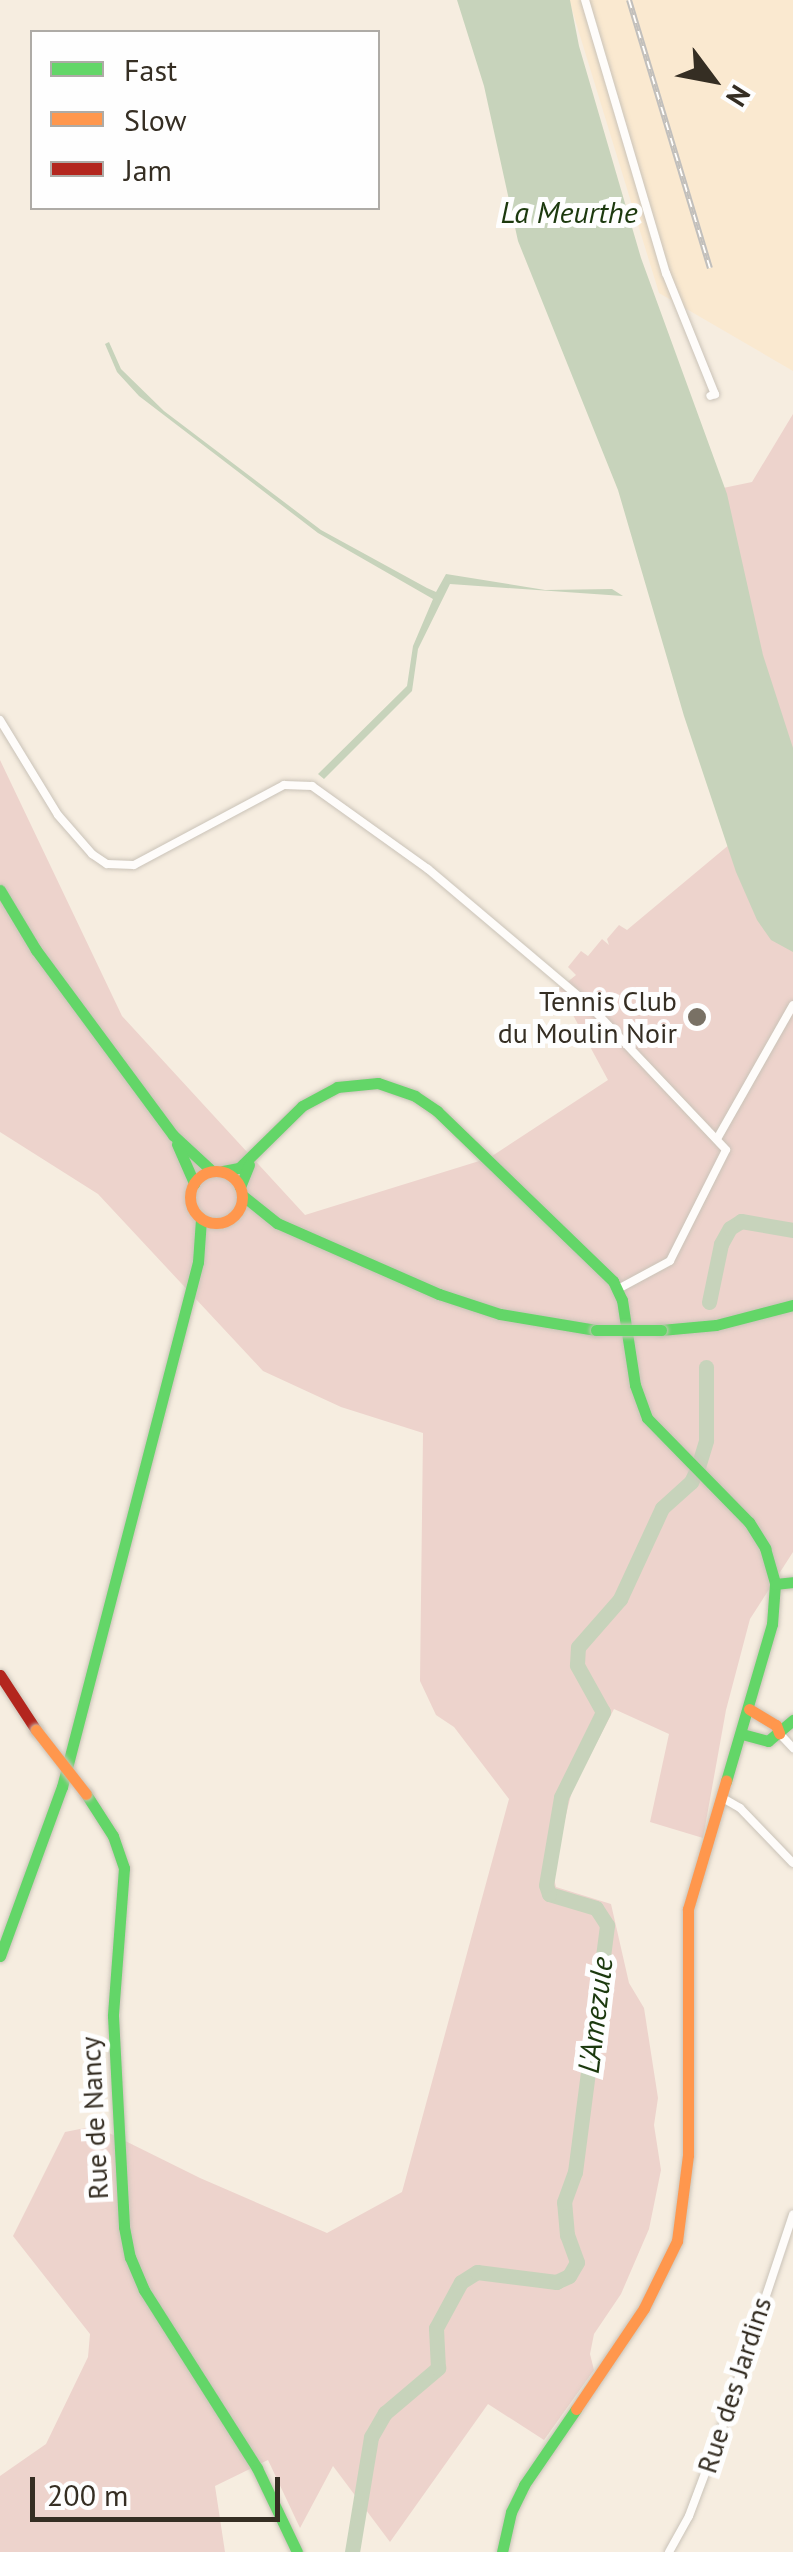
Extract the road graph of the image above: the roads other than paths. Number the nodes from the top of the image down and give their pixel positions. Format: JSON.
{"nodes":[{"id":1,"x":585,"y":0,"type":"edge"},
{"id":2,"x":710,"y":396,"type":"dead end"},
{"id":3,"x":0,"y":720,"type":"edge"},
{"id":4,"x":0,"y":890,"type":"edge"},
{"id":5,"x":793,"y":1005,"type":"edge"},
{"id":6,"x":173,"y":1135,"type":"junction"},
{"id":7,"x":718,"y":1139,"type":"junction"},
{"id":8,"x":266,"y":1141,"type":"junction"},
{"id":9,"x":218,"y":1171,"type":"junction"},
{"id":10,"x":194,"y":1183,"type":"junction"},
{"id":11,"x":242,"y":1191,"type":"junction"},
{"id":12,"x":200,"y":1218,"type":"junction"},
{"id":13,"x":228,"y":1220,"type":"junction"},
{"id":14,"x":277,"y":1223,"type":"junction"},
{"id":15,"x":198,"y":1262,"type":"junction"},
{"id":16,"x":618,"y":1289,"type":"junction"},
{"id":17,"x":793,"y":1305,"type":"edge"},
{"id":18,"x":793,"y":1582,"type":"edge"},
{"id":19,"x":774,"y":1584,"type":"junction"},
{"id":20,"x":0,"y":1675,"type":"edge"},
{"id":21,"x":748,"y":1709,"type":"junction"},
{"id":22,"x":793,"y":1720,"type":"edge"},
{"id":23,"x":742,"y":1734,"type":"junction"},
{"id":24,"x":779,"y":1734,"type":"junction"},
{"id":25,"x":793,"y":1748,"type":"edge"},
{"id":26,"x":722,"y":1797,"type":"junction"},
{"id":27,"x":793,"y":1864,"type":"edge"},
{"id":28,"x":0,"y":1956,"type":"edge"},
{"id":29,"x":793,"y":2215,"type":"edge"},
{"id":30,"x":298,"y":2552,"type":"edge"},
{"id":31,"x":502,"y":2552,"type":"edge"},
{"id":32,"x":669,"y":2552,"type":"edge"}],
"edges":[{"from":1,"to":2,"type":"street"},
{"from":3,"to":7,"type":"street"},
{"from":4,"to":6,"type":"street"},
{"from":5,"to":7,"type":"street"},
{"from":6,"to":9,"type":"street"},
{"from":6,"to":10,"type":"street"},
{"from":7,"to":16,"type":"street"},
{"from":8,"to":9,"type":"street"},
{"from":8,"to":11,"type":"street"},
{"from":8,"to":16,"type":"street"},
{"from":9,"to":10,"type":"street"},
{"from":9,"to":11,"type":"street"},
{"from":10,"to":12,"type":"street"},
{"from":11,"to":13,"type":"street"},
{"from":11,"to":14,"type":"street"},
{"from":12,"to":13,"type":"street"},
{"from":12,"to":15,"type":"street"},
{"from":13,"to":14,"type":"street"},
{"from":13,"to":15,"type":"street"},
{"from":14,"to":17,"type":"street","bridge":true},
{"from":15,"to":28,"type":"street"},
{"from":16,"to":19,"type":"street"},
{"from":18,"to":19,"type":"street"},
{"from":19,"to":21,"type":"street"},
{"from":20,"to":30,"type":"street","name":"Rue de Nancy","bridge":true},
{"from":21,"to":23,"type":"street"},
{"from":21,"to":24,"type":"street"},
{"from":22,"to":24,"type":"street"},
{"from":23,"to":24,"type":"street"},
{"from":23,"to":26,"type":"street"},
{"from":24,"to":25,"type":"street"},
{"from":26,"to":27,"type":"street"},
{"from":26,"to":31,"type":"street"},
{"from":29,"to":32,"type":"street","name":"Rue des Jardins"}]}
